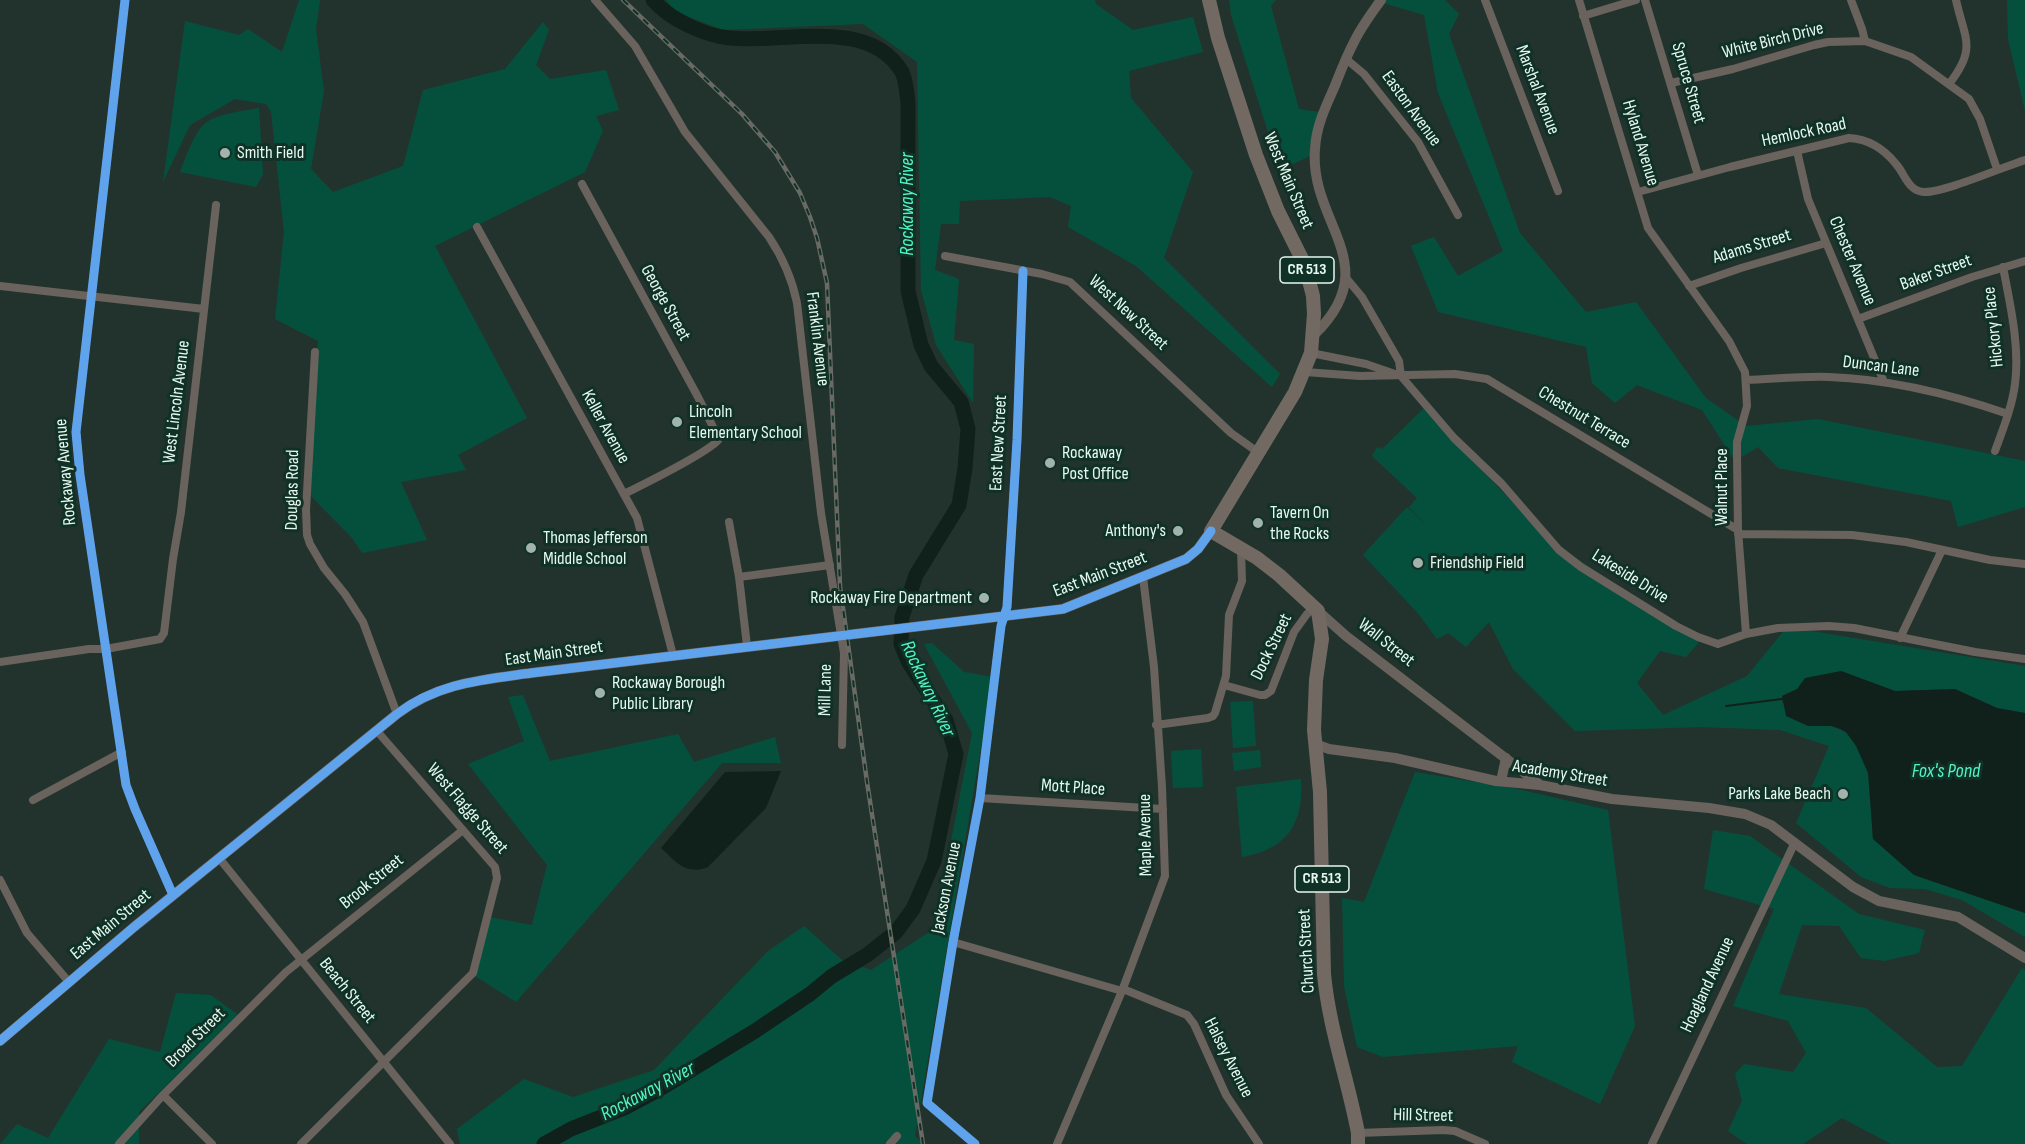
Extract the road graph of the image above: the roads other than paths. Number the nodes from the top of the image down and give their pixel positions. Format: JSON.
{"nodes":[{"id":1,"x":124,"y":0,"type":"edge"},
{"id":2,"x":595,"y":0,"type":"edge"},
{"id":3,"x":1209,"y":0,"type":"edge"},
{"id":4,"x":1381,"y":0,"type":"edge"},
{"id":5,"x":1485,"y":0,"type":"edge"},
{"id":6,"x":1579,"y":0,"type":"edge"},
{"id":7,"x":1636,"y":0,"type":"edge"},
{"id":8,"x":1645,"y":0,"type":"edge"},
{"id":9,"x":1851,"y":0,"type":"edge"},
{"id":10,"x":1956,"y":0,"type":"edge"},
{"id":11,"x":1584,"y":16,"type":"junction"},
{"id":12,"x":1865,"y":41,"type":"junction"},
{"id":13,"x":1346,"y":60,"type":"junction"},
{"id":14,"x":1671,"y":83,"type":"junction"},
{"id":15,"x":1949,"y":84,"type":"junction"},
{"id":16,"x":1797,"y":151,"type":"junction"},
{"id":17,"x":2025,"y":160,"type":"edge"},
{"id":18,"x":1997,"y":169,"type":"junction"},
{"id":19,"x":1698,"y":175,"type":"junction"},
{"id":20,"x":582,"y":184,"type":"dead end"},
{"id":21,"x":1558,"y":191,"type":"dead end"},
{"id":22,"x":1638,"y":192,"type":"junction"},
{"id":23,"x":216,"y":205,"type":"dead end"},
{"id":24,"x":1458,"y":215,"type":"dead end"},
{"id":25,"x":477,"y":227,"type":"dead end"},
{"id":26,"x":1826,"y":243,"type":"junction"},
{"id":27,"x":945,"y":256,"type":"dead end"},
{"id":28,"x":2025,"y":261,"type":"edge"},
{"id":29,"x":2003,"y":267,"type":"junction"},
{"id":30,"x":1023,"y":271,"type":"junction"},
{"id":31,"x":1347,"y":279,"type":"junction"},
{"id":32,"x":0,"y":286,"type":"edge"},
{"id":33,"x":1689,"y":286,"type":"junction"},
{"id":34,"x":90,"y":297,"type":"junction"},
{"id":35,"x":204,"y":309,"type":"junction"},
{"id":36,"x":1858,"y":318,"type":"junction"},
{"id":37,"x":1314,"y":334,"type":"junction"},
{"id":38,"x":315,"y":352,"type":"dead end"},
{"id":39,"x":1311,"y":352,"type":"junction"},
{"id":40,"x":1305,"y":372,"type":"junction"},
{"id":41,"x":1401,"y":376,"type":"junction"},
{"id":42,"x":1746,"y":380,"type":"junction"},
{"id":43,"x":1884,"y":382,"type":"junction"},
{"id":44,"x":2008,"y":414,"type":"junction"},
{"id":45,"x":1995,"y":451,"type":"dead end"},
{"id":46,"x":1258,"y":453,"type":"junction"},
{"id":47,"x":624,"y":494,"type":"junction"},
{"id":48,"x":729,"y":522,"type":"dead end"},
{"id":49,"x":1211,"y":531,"type":"junction"},
{"id":50,"x":1738,"y":532,"type":"junction"},
{"id":51,"x":1241,"y":549,"type":"junction"},
{"id":52,"x":1942,"y":550,"type":"junction"},
{"id":53,"x":2025,"y":564,"type":"edge"},
{"id":54,"x":830,"y":566,"type":"junction"},
{"id":55,"x":739,"y":577,"type":"junction"},
{"id":56,"x":1143,"y":578,"type":"junction"},
{"id":57,"x":1316,"y":609,"type":"junction"},
{"id":58,"x":1004,"y":617,"type":"junction"},
{"id":59,"x":1338,"y":628,"type":"junction"},
{"id":60,"x":1746,"y":634,"type":"junction"},
{"id":61,"x":841,"y":636,"type":"junction"},
{"id":62,"x":1900,"y":638,"type":"junction"},
{"id":63,"x":1322,"y":639,"type":"junction"},
{"id":64,"x":747,"y":646,"type":"junction"},
{"id":65,"x":106,"y":649,"type":"junction"},
{"id":66,"x":673,"y":655,"type":"junction"},
{"id":67,"x":2025,"y":659,"type":"edge"},
{"id":68,"x":0,"y":662,"type":"edge"},
{"id":69,"x":1224,"y":685,"type":"junction"},
{"id":70,"x":397,"y":714,"type":"junction"},
{"id":71,"x":1156,"y":725,"type":"junction"},
{"id":72,"x":377,"y":731,"type":"junction"},
{"id":73,"x":1315,"y":744,"type":"junction"},
{"id":74,"x":842,"y":745,"type":"dead end"},
{"id":75,"x":122,"y":752,"type":"junction"},
{"id":76,"x":1506,"y":758,"type":"junction"},
{"id":77,"x":1501,"y":781,"type":"junction"},
{"id":78,"x":1540,"y":785,"type":"junction"},
{"id":79,"x":980,"y":798,"type":"junction"},
{"id":80,"x":33,"y":800,"type":"dead end"},
{"id":81,"x":1163,"y":809,"type":"junction"},
{"id":82,"x":463,"y":830,"type":"junction"},
{"id":83,"x":1795,"y":842,"type":"junction"},
{"id":84,"x":219,"y":858,"type":"junction"},
{"id":85,"x":0,"y":880,"type":"edge"},
{"id":86,"x":173,"y":895,"type":"junction"},
{"id":87,"x":953,"y":942,"type":"junction"},
{"id":88,"x":2025,"y":958,"type":"edge"},
{"id":89,"x":301,"y":960,"type":"junction"},
{"id":90,"x":69,"y":982,"type":"junction"},
{"id":91,"x":1122,"y":990,"type":"junction"},
{"id":92,"x":0,"y":1041,"type":"edge"},
{"id":93,"x":384,"y":1062,"type":"junction"},
{"id":94,"x":164,"y":1095,"type":"junction"},
{"id":95,"x":897,"y":1136,"type":"dead end"},
{"id":96,"x":1358,"y":1138,"type":"edge"},
{"id":97,"x":119,"y":1144,"type":"edge"},
{"id":98,"x":212,"y":1144,"type":"edge"},
{"id":99,"x":301,"y":1144,"type":"edge"},
{"id":100,"x":450,"y":1144,"type":"edge"},
{"id":101,"x":890,"y":1144,"type":"edge"},
{"id":102,"x":975,"y":1144,"type":"edge"},
{"id":103,"x":1057,"y":1144,"type":"edge"},
{"id":104,"x":1259,"y":1144,"type":"edge"},
{"id":105,"x":1485,"y":1144,"type":"edge"},
{"id":106,"x":1652,"y":1144,"type":"edge"}],
"edges":[{"from":1,"to":34,"type":"street","name":"Rockaway Avenue"},
{"from":2,"to":54,"type":"street","name":"Franklin Avenue"},
{"from":3,"to":37,"type":"main road","name":"West Main Street","number":"CR 513"},
{"from":4,"to":13,"type":"street"},
{"from":5,"to":21,"type":"street","name":"Marshal Avenue"},
{"from":6,"to":11,"type":"street","name":"Hyland Avenue"},
{"from":7,"to":11,"type":"street"},
{"from":8,"to":14,"type":"street","name":"Spruce Street"},
{"from":9,"to":12,"type":"street"},
{"from":10,"to":15,"type":"street"},
{"from":11,"to":22,"type":"street","name":"Hyland Avenue"},
{"from":12,"to":14,"type":"street","name":"White Birch Drive"},
{"from":12,"to":15,"type":"street","name":"White Birch Drive"},
{"from":13,"to":24,"type":"street","name":"Easton Avenue"},
{"from":13,"to":31,"type":"street"},
{"from":14,"to":19,"type":"street","name":"Spruce Street"},
{"from":15,"to":18,"type":"street","name":"White Birch Drive"},
{"from":16,"to":18,"type":"street","name":"Hemlock Road"},
{"from":16,"to":19,"type":"street","name":"Hemlock Road"},
{"from":16,"to":26,"type":"street","name":"Chester Avenue"},
{"from":17,"to":18,"type":"street","name":"Hemlock Road"},
{"from":19,"to":22,"type":"street","name":"Hemlock Road"},
{"from":20,"to":47,"type":"street","name":"George Street"},
{"from":22,"to":33,"type":"street","name":"Hyland Avenue"},
{"from":23,"to":35,"type":"street","name":"West Lincoln Avenue"},
{"from":25,"to":47,"type":"street","name":"Keller Avenue"},
{"from":26,"to":33,"type":"street","name":"Adams Street"},
{"from":26,"to":36,"type":"street","name":"Chester Avenue"},
{"from":27,"to":30,"type":"street","name":"West New Street"},
{"from":28,"to":29,"type":"street","name":"Baker Street"},
{"from":29,"to":36,"type":"street","name":"Baker Street"},
{"from":29,"to":44,"type":"street","name":"Hickory Place"},
{"from":30,"to":46,"type":"street","name":"West New Street"},
{"from":30,"to":58,"type":"street","name":"East New Street"},
{"from":31,"to":37,"type":"street"},
{"from":31,"to":41,"type":"street","name":"Lakeside Drive"},
{"from":32,"to":34,"type":"street"},
{"from":33,"to":42,"type":"street","name":"Walnut Place"},
{"from":34,"to":35,"type":"street"},
{"from":34,"to":65,"type":"street","name":"Rockaway Avenue"},
{"from":35,"to":65,"type":"street","name":"West Lincoln Avenue"},
{"from":36,"to":43,"type":"street","name":"Chester Avenue"},
{"from":37,"to":39,"type":"main road","name":"West Main Street","number":"CR 513"},
{"from":38,"to":70,"type":"street","name":"Douglas Road"},
{"from":39,"to":40,"type":"main road","name":"West Main Street","number":"CR 513"},
{"from":39,"to":41,"type":"street","name":"Chestnut Terrace"},
{"from":40,"to":41,"type":"street","name":"Chestnut Terrace"},
{"from":40,"to":46,"type":"main road","name":"West Main Street","number":"CR 513"},
{"from":41,"to":50,"type":"street","name":"Chestnut Terrace"},
{"from":41,"to":60,"type":"street","name":"Lakeside Drive"},
{"from":42,"to":43,"type":"street","name":"Duncan Lane"},
{"from":42,"to":50,"type":"street","name":"Walnut Place"},
{"from":43,"to":44,"type":"street","name":"Duncan Lane"},
{"from":44,"to":45,"type":"street","name":"Hickory Place"},
{"from":46,"to":49,"type":"main road","name":"West Main Street","number":"CR 513"},
{"from":47,"to":66,"type":"street","name":"Keller Avenue"},
{"from":48,"to":55,"type":"street"},
{"from":49,"to":51,"type":"main road","name":"Wall Street"},
{"from":49,"to":56,"type":"street","name":"East Main Street"},
{"from":50,"to":52,"type":"street","name":"Chestnut Terrace"},
{"from":50,"to":60,"type":"street","name":"Walnut Place"},
{"from":51,"to":57,"type":"main road","name":"Wall Street"},
{"from":51,"to":69,"type":"street","name":"Dock Street"},
{"from":52,"to":53,"type":"street","name":"Chestnut Terrace"},
{"from":52,"to":62,"type":"street"},
{"from":54,"to":55,"type":"street"},
{"from":54,"to":61,"type":"street","name":"Franklin Avenue"},
{"from":55,"to":64,"type":"street"},
{"from":56,"to":58,"type":"street","name":"East Main Street"},
{"from":56,"to":71,"type":"street","name":"Maple Avenue"},
{"from":57,"to":59,"type":"street","name":"Wall Street"},
{"from":57,"to":63,"type":"main road","name":"Church Street","number":"CR 513"},
{"from":57,"to":69,"type":"street","name":"Dock Street"},
{"from":58,"to":61,"type":"street","name":"East Main Street"},
{"from":58,"to":79,"type":"street","name":"Jackson Avenue"},
{"from":59,"to":63,"type":"street"},
{"from":59,"to":76,"type":"street","name":"Wall Street"},
{"from":60,"to":62,"type":"street","name":"Lakeside Drive"},
{"from":61,"to":64,"type":"street","name":"East Main Street"},
{"from":61,"to":74,"type":"street","name":"Mill Lane"},
{"from":62,"to":67,"type":"street","name":"Lakeside Drive"},
{"from":63,"to":73,"type":"main road","name":"Church Street","number":"CR 513"},
{"from":64,"to":66,"type":"street","name":"East Main Street"},
{"from":65,"to":68,"type":"street"},
{"from":65,"to":75,"type":"street","name":"Rockaway Avenue"},
{"from":66,"to":70,"type":"street","name":"East Main Street"},
{"from":69,"to":71,"type":"street","name":"Dock Street"},
{"from":70,"to":72,"type":"street","name":"East Main Street"},
{"from":71,"to":81,"type":"street","name":"Maple Avenue"},
{"from":72,"to":82,"type":"street","name":"West Flagge Street"},
{"from":72,"to":84,"type":"street","name":"East Main Street"},
{"from":73,"to":77,"type":"street","name":"Academy Street"},
{"from":73,"to":96,"type":"main road","name":"Church Street","number":"CR 513"},
{"from":75,"to":80,"type":"street"},
{"from":75,"to":86,"type":"street","name":"Rockaway Avenue"},
{"from":76,"to":77,"type":"street"},
{"from":76,"to":78,"type":"street","name":"Wall Street"},
{"from":77,"to":78,"type":"street","name":"Academy Street"},
{"from":78,"to":83,"type":"street","name":"Academy Street"},
{"from":79,"to":81,"type":"street","name":"Mott Place"},
{"from":79,"to":87,"type":"street","name":"Jackson Avenue"},
{"from":81,"to":91,"type":"street","name":"Maple Avenue"},
{"from":82,"to":89,"type":"street","name":"Brook Street"},
{"from":82,"to":93,"type":"street","name":"West Flagge Street"},
{"from":83,"to":88,"type":"street","name":"Academy Street"},
{"from":83,"to":106,"type":"street","name":"Hoagland Avenue"},
{"from":84,"to":86,"type":"street","name":"East Main Street"},
{"from":84,"to":89,"type":"street","name":"Beach Street"},
{"from":85,"to":90,"type":"street"},
{"from":86,"to":90,"type":"street","name":"East Main Street"},
{"from":87,"to":91,"type":"street","name":"Halsey Avenue"},
{"from":87,"to":102,"type":"street","name":"Jackson Avenue"},
{"from":89,"to":93,"type":"street","name":"Beach Street"},
{"from":89,"to":94,"type":"street","name":"Broad Street"},
{"from":90,"to":92,"type":"street","name":"East Main Street"},
{"from":91,"to":103,"type":"street","name":"Maple Avenue"},
{"from":91,"to":104,"type":"street","name":"Halsey Avenue"},
{"from":93,"to":99,"type":"street"},
{"from":93,"to":100,"type":"street","name":"Beach Street"},
{"from":94,"to":97,"type":"street","name":"Broad Street"},
{"from":94,"to":98,"type":"street"},
{"from":95,"to":101,"type":"street"},
{"from":96,"to":105,"type":"street","name":"Hill Street"}]}
